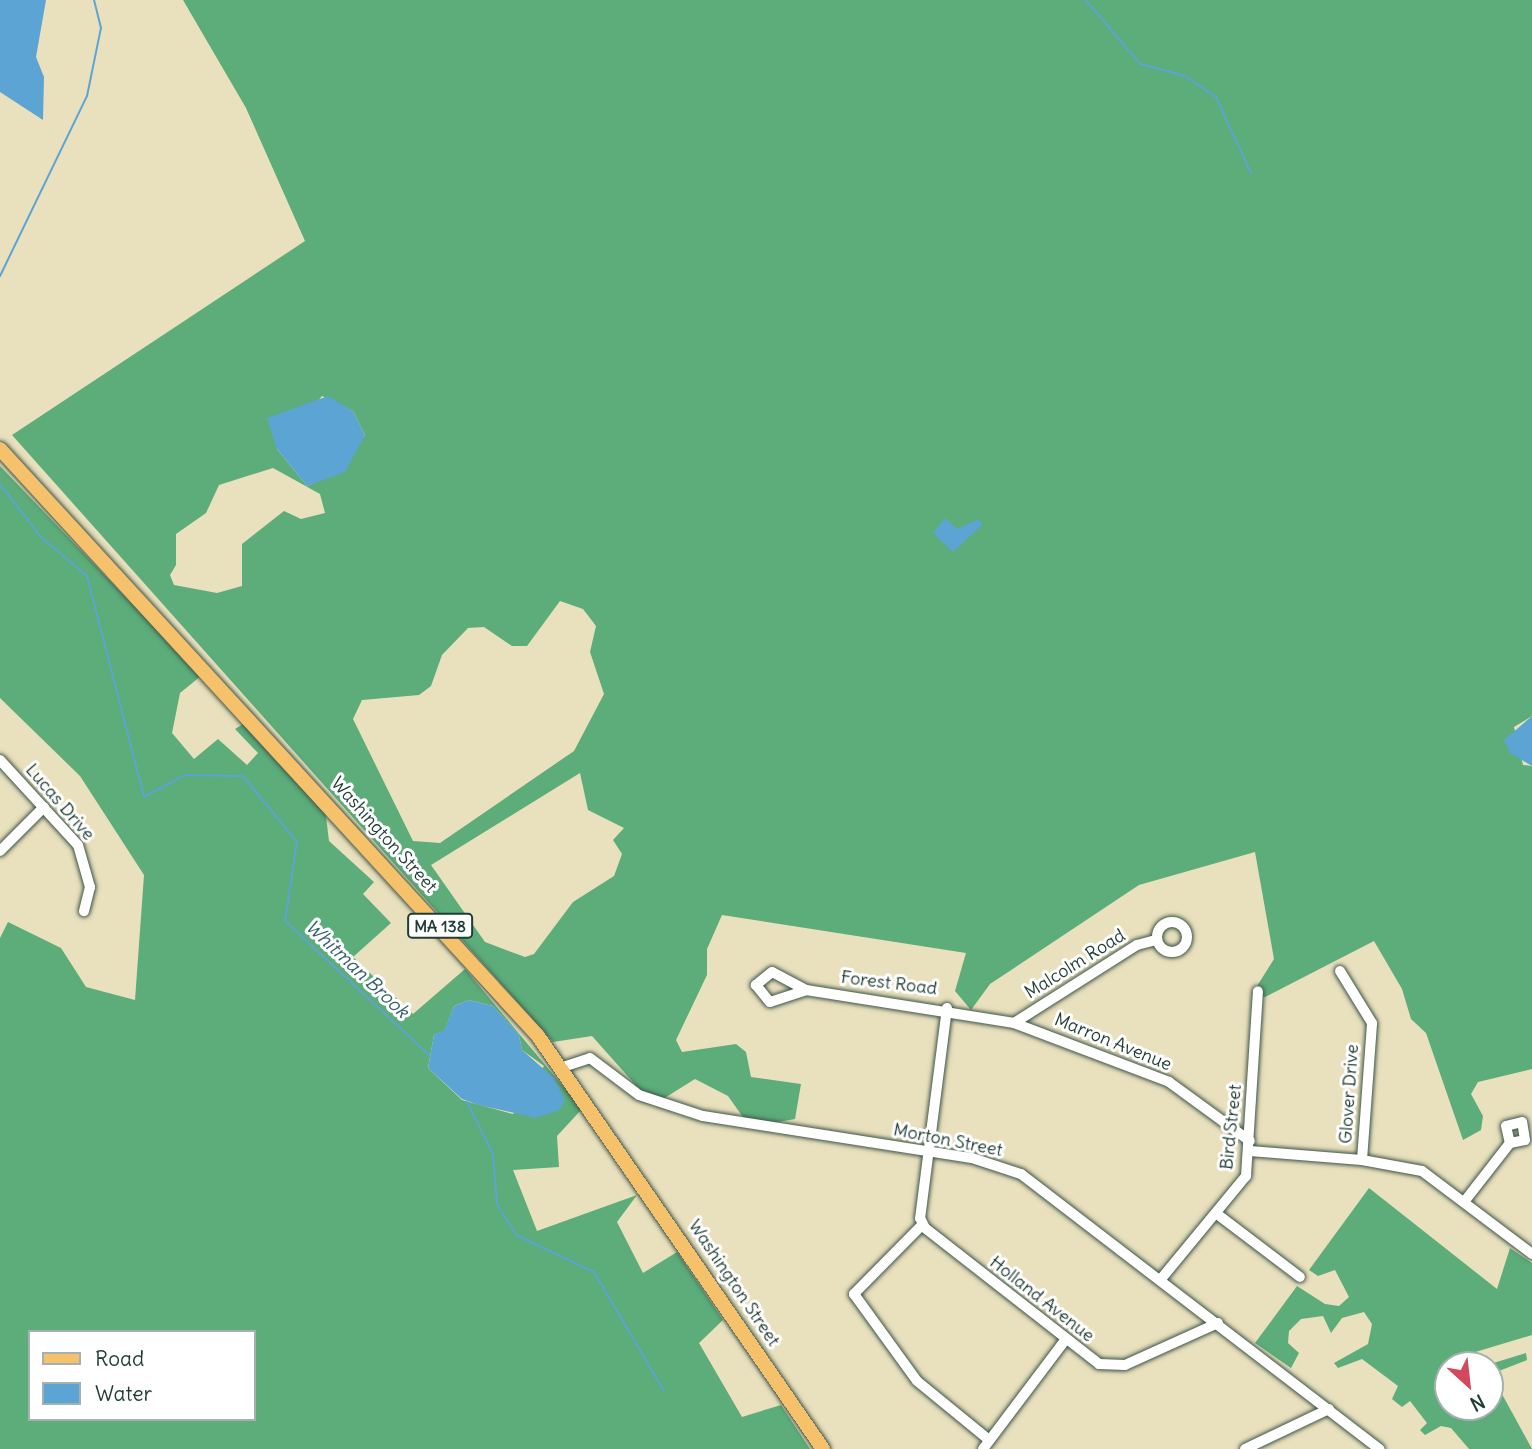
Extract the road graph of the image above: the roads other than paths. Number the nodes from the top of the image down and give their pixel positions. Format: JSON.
{"nodes":[{"id":1,"x":0,"y":449,"type":"edge"},
{"id":2,"x":0,"y":760,"type":"edge"},
{"id":3,"x":44,"y":807,"type":"junction"},
{"id":4,"x":0,"y":851,"type":"edge"},
{"id":5,"x":84,"y":911,"type":"dead end"},
{"id":6,"x":1156,"y":940,"type":"dead end"},
{"id":7,"x":1340,"y":971,"type":"dead end"},
{"id":8,"x":806,"y":990,"type":"dead end"},
{"id":9,"x":1258,"y":991,"type":"dead end"},
{"id":10,"x":947,"y":1008,"type":"junction"},
{"id":11,"x":1014,"y":1023,"type":"junction"},
{"id":12,"x":563,"y":1067,"type":"junction"},
{"id":13,"x":1510,"y":1143,"type":"dead end"},
{"id":14,"x":1250,"y":1146,"type":"junction"},
{"id":15,"x":929,"y":1152,"type":"junction"},
{"id":16,"x":1362,"y":1160,"type":"junction"},
{"id":17,"x":1464,"y":1202,"type":"junction"},
{"id":18,"x":1217,"y":1214,"type":"junction"},
{"id":19,"x":922,"y":1225,"type":"junction"},
{"id":20,"x":1532,"y":1254,"type":"edge"},
{"id":21,"x":1300,"y":1277,"type":"dead end"},
{"id":22,"x":1161,"y":1279,"type":"junction"},
{"id":23,"x":1218,"y":1323,"type":"junction"},
{"id":24,"x":1065,"y":1340,"type":"junction"},
{"id":25,"x":1329,"y":1409,"type":"junction"},
{"id":26,"x":986,"y":1445,"type":"edge"},
{"id":27,"x":823,"y":1449,"type":"edge"},
{"id":28,"x":1245,"y":1449,"type":"edge"},
{"id":29,"x":1380,"y":1449,"type":"edge"}],
"edges":[{"from":1,"to":12,"type":"main road","name":"Washington Street","number":"MA 138"},
{"from":2,"to":3,"type":"street","name":"Lucas Drive"},
{"from":3,"to":4,"type":"street"},
{"from":3,"to":5,"type":"street","name":"Lucas Drive"},
{"from":6,"to":11,"type":"street","name":"Malcolm Road"},
{"from":7,"to":16,"type":"street","name":"Glover Drive"},
{"from":8,"to":10,"type":"street","name":"Forest Road"},
{"from":9,"to":14,"type":"street","name":"Bird Street"},
{"from":10,"to":11,"type":"street","name":"Marron Avenue"},
{"from":10,"to":15,"type":"street","name":"Forest Road"},
{"from":11,"to":14,"type":"street","name":"Marron Avenue"},
{"from":12,"to":15,"type":"street","name":"Morton Street"},
{"from":12,"to":27,"type":"main road","name":"Washington Street","number":"MA 138"},
{"from":13,"to":17,"type":"street"},
{"from":14,"to":16,"type":"street","name":"Glover Drive"},
{"from":14,"to":18,"type":"street","name":"Bird Street"},
{"from":15,"to":19,"type":"street"},
{"from":15,"to":22,"type":"street","name":"Morton Street"},
{"from":16,"to":17,"type":"street"},
{"from":17,"to":20,"type":"street"},
{"from":18,"to":21,"type":"street"},
{"from":18,"to":22,"type":"street","name":"Bird Street"},
{"from":19,"to":24,"type":"street","name":"Holland Avenue"},
{"from":19,"to":26,"type":"street"},
{"from":22,"to":23,"type":"street","name":"Morton Street"},
{"from":23,"to":24,"type":"street","name":"Holland Avenue"},
{"from":23,"to":25,"type":"street","name":"Morton Street"},
{"from":24,"to":26,"type":"street"},
{"from":25,"to":28,"type":"street"},
{"from":25,"to":29,"type":"street","name":"Morton Street"}]}
